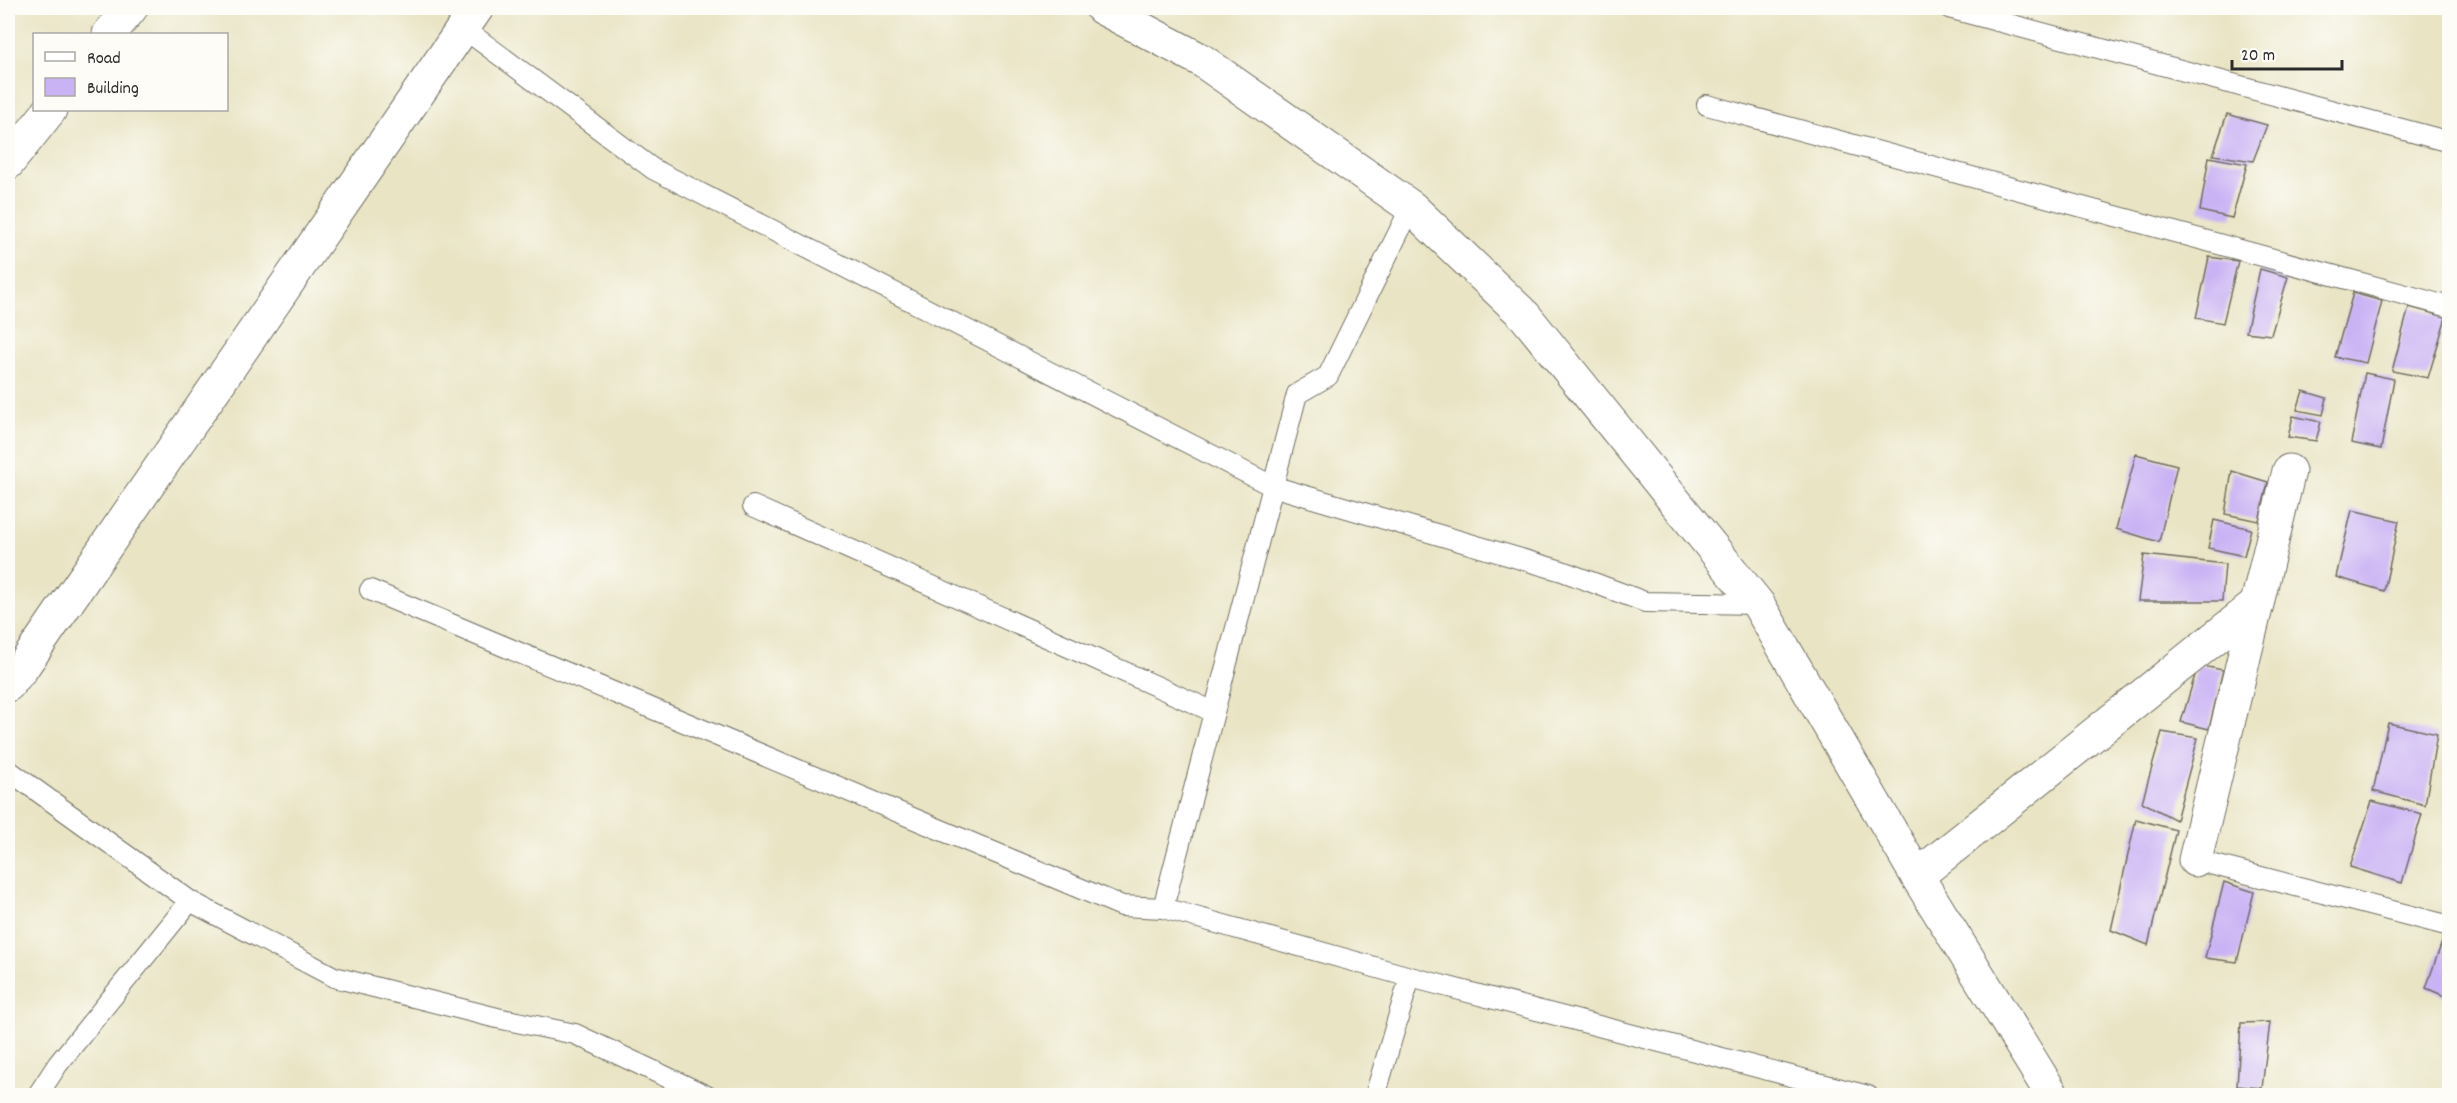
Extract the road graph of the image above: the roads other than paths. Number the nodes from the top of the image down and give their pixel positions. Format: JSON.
{"nodes":[{"id":1,"x":131,"y":8,"type":"edge"},
{"id":2,"x":1102,"y":8,"type":"edge"},
{"id":3,"x":1949,"y":8,"type":"edge"},
{"id":4,"x":470,"y":18,"type":"edge"},
{"id":5,"x":110,"y":33,"type":"edge"},
{"id":6,"x":1707,"y":105,"type":"dead end"},
{"id":7,"x":49,"y":111,"type":"edge"},
{"id":8,"x":2450,"y":142,"type":"edge"},
{"id":9,"x":8,"y":162,"type":"edge"},
{"id":10,"x":1411,"y":207,"type":"junction"},
{"id":11,"x":2450,"y":307,"type":"edge"},
{"id":12,"x":2289,"y":471,"type":"dead end"},
{"id":13,"x":1272,"y":486,"type":"junction"},
{"id":14,"x":753,"y":506,"type":"dead end"},
{"id":15,"x":370,"y":590,"type":"dead end"},
{"id":16,"x":1758,"y":604,"type":"junction"},
{"id":17,"x":2257,"y":604,"type":"junction"},
{"id":18,"x":8,"y":685,"type":"edge"},
{"id":19,"x":1214,"y":712,"type":"junction"},
{"id":20,"x":8,"y":770,"type":"edge"},
{"id":21,"x":2195,"y":860,"type":"joint"},
{"id":22,"x":1917,"y":876,"type":"junction"},
{"id":23,"x":190,"y":901,"type":"junction"},
{"id":24,"x":1163,"y":908,"type":"junction"},
{"id":25,"x":2450,"y":926,"type":"edge"},
{"id":26,"x":1410,"y":977,"type":"junction"},
{"id":27,"x":2042,"y":1092,"type":"edge"},
{"id":28,"x":37,"y":1095,"type":"edge"},
{"id":29,"x":706,"y":1095,"type":"edge"},
{"id":30,"x":1375,"y":1095,"type":"edge"},
{"id":31,"x":1868,"y":1095,"type":"edge"}],
"edges":[{"from":1,"to":5,"type":"street"},
{"from":2,"to":10,"type":"street"},
{"from":3,"to":8,"type":"lane"},
{"from":4,"to":13,"type":"lane"},
{"from":4,"to":18,"type":"street"},
{"from":6,"to":11,"type":"lane"},
{"from":7,"to":9,"type":"street"},
{"from":10,"to":13,"type":"lane"},
{"from":10,"to":16,"type":"street"},
{"from":12,"to":17,"type":"street"},
{"from":13,"to":16,"type":"lane"},
{"from":13,"to":19,"type":"lane"},
{"from":14,"to":19,"type":"lane"},
{"from":15,"to":24,"type":"lane"},
{"from":16,"to":22,"type":"street"},
{"from":17,"to":21,"type":"street"},
{"from":17,"to":22,"type":"street"},
{"from":19,"to":24,"type":"lane"},
{"from":20,"to":23,"type":"lane"},
{"from":21,"to":25,"type":"lane"},
{"from":22,"to":27,"type":"street"},
{"from":23,"to":28,"type":"lane"},
{"from":23,"to":29,"type":"lane"},
{"from":24,"to":26,"type":"lane"},
{"from":26,"to":30,"type":"lane"},
{"from":26,"to":31,"type":"lane"}]}
